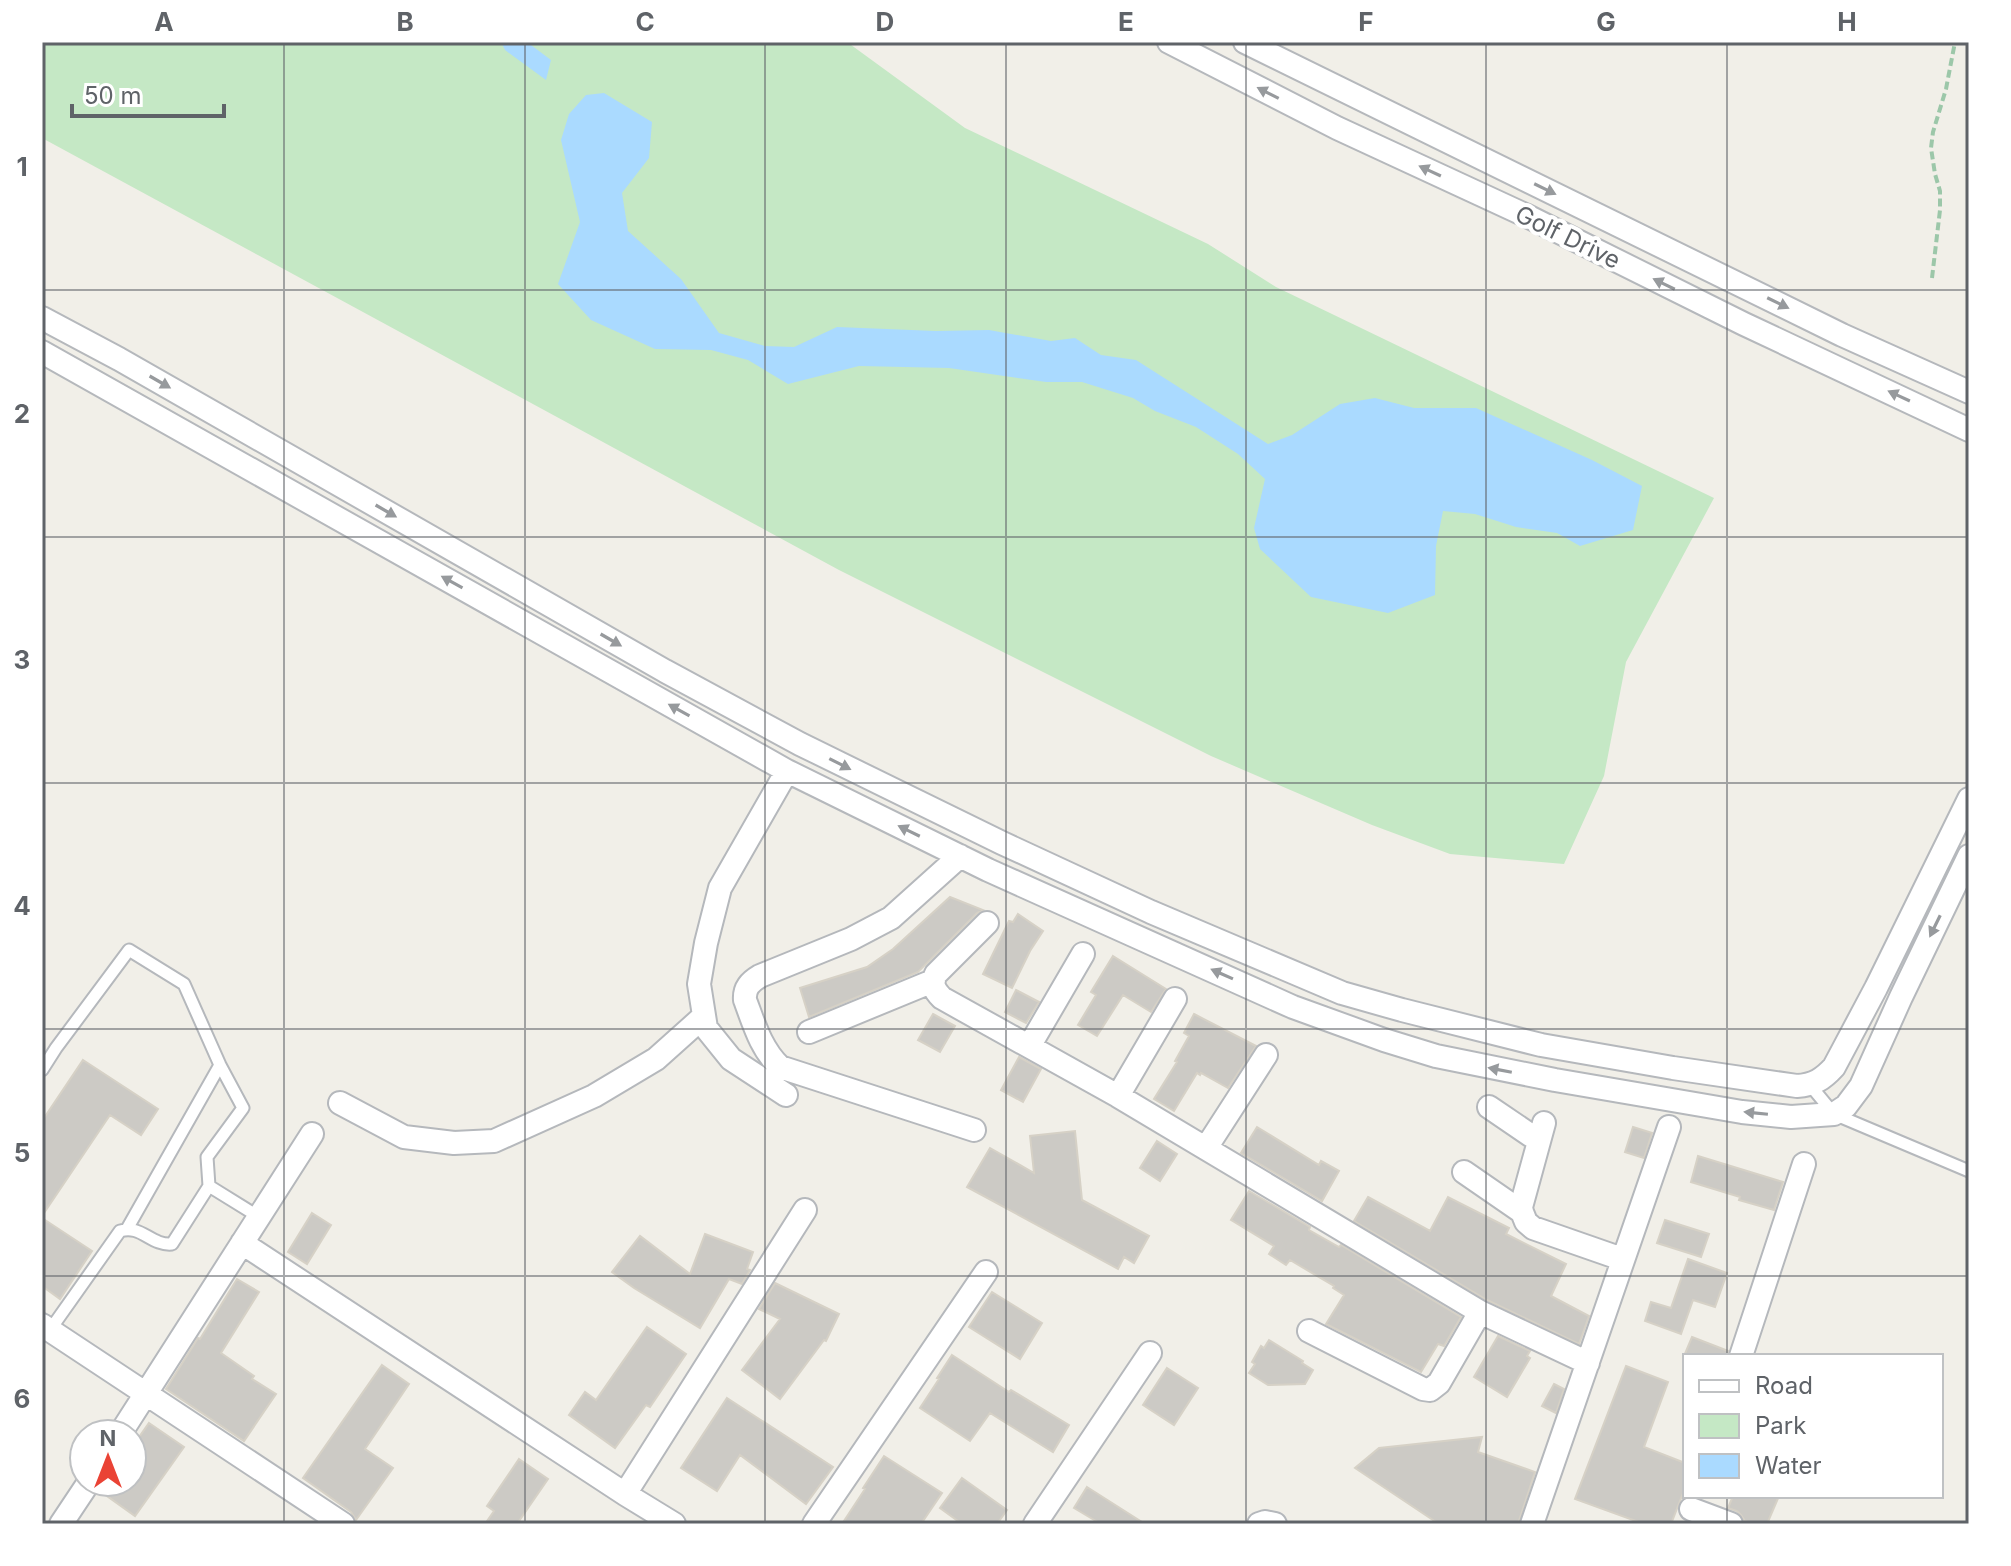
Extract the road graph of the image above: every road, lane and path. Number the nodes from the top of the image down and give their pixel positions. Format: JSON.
{"nodes":[{"id":1,"x":1169,"y":42,"type":"edge"},
{"id":2,"x":1245,"y":42,"type":"edge"},
{"id":3,"x":1955,"y":42,"type":"edge"},
{"id":4,"x":1932,"y":278,"type":"dead end"},
{"id":5,"x":42,"y":318,"type":"edge"},
{"id":6,"x":42,"y":352,"type":"edge"},
{"id":7,"x":119,"y":359,"type":"junction"},
{"id":8,"x":105,"y":387,"type":"junction"},
{"id":9,"x":1969,"y":392,"type":"edge"},
{"id":10,"x":1969,"y":430,"type":"edge"},
{"id":11,"x":787,"y":771,"type":"junction"},
{"id":12,"x":1969,"y":799,"type":"edge"},
{"id":13,"x":1002,"y":843,"type":"junction"},
{"id":14,"x":960,"y":856,"type":"junction"},
{"id":15,"x":1969,"y":856,"type":"edge"},
{"id":16,"x":988,"y":870,"type":"junction"},
{"id":17,"x":987,"y":923,"type":"dead end"},
{"id":18,"x":1083,"y":954,"type":"dead end"},
{"id":19,"x":933,"y":981,"type":"junction"},
{"id":20,"x":1175,"y":999,"type":"dead end"},
{"id":21,"x":704,"y":1016,"type":"junction"},
{"id":22,"x":809,"y":1032,"type":"dead end"},
{"id":23,"x":1030,"y":1045,"type":"junction"},
{"id":24,"x":1266,"y":1055,"type":"dead end"},
{"id":25,"x":220,"y":1065,"type":"junction"},
{"id":26,"x":42,"y":1070,"type":"edge"},
{"id":27,"x":1810,"y":1085,"type":"junction"},
{"id":28,"x":786,"y":1095,"type":"dead end"},
{"id":29,"x":1118,"y":1096,"type":"junction"},
{"id":30,"x":340,"y":1103,"type":"dead end"},
{"id":31,"x":1489,"y":1107,"type":"dead end"},
{"id":32,"x":1834,"y":1114,"type":"junction"},
{"id":33,"x":1669,"y":1127,"type":"dead end"},
{"id":34,"x":974,"y":1130,"type":"dead end"},
{"id":35,"x":312,"y":1134,"type":"dead end"},
{"id":36,"x":1206,"y":1148,"type":"junction"},
{"id":37,"x":1804,"y":1164,"type":"dead end"},
{"id":38,"x":1969,"y":1171,"type":"edge"},
{"id":39,"x":1464,"y":1172,"type":"dead end"},
{"id":40,"x":209,"y":1186,"type":"junction"},
{"id":41,"x":805,"y":1210,"type":"dead end"},
{"id":42,"x":1522,"y":1212,"type":"junction"},
{"id":43,"x":259,"y":1217,"type":"junction"},
{"id":44,"x":127,"y":1229,"type":"junction"},
{"id":45,"x":242,"y":1243,"type":"junction"},
{"id":46,"x":1622,"y":1259,"type":"junction"},
{"id":47,"x":986,"y":1272,"type":"dead end"},
{"id":48,"x":1480,"y":1312,"type":"junction"},
{"id":49,"x":46,"y":1327,"type":"edge"},
{"id":50,"x":1309,"y":1331,"type":"dead end"},
{"id":51,"x":1150,"y":1353,"type":"dead end"},
{"id":52,"x":1742,"y":1354,"type":"edge"},
{"id":53,"x":1588,"y":1363,"type":"junction"},
{"id":54,"x":147,"y":1393,"type":"junction"},
{"id":55,"x":131,"y":1418,"type":"edge"},
{"id":56,"x":625,"y":1494,"type":"junction"},
{"id":57,"x":78,"y":1498,"type":"edge"},
{"id":58,"x":1691,"y":1510,"type":"edge"},
{"id":59,"x":61,"y":1524,"type":"edge"},
{"id":60,"x":343,"y":1524,"type":"edge"},
{"id":61,"x":674,"y":1524,"type":"edge"},
{"id":62,"x":814,"y":1524,"type":"edge"},
{"id":63,"x":1035,"y":1524,"type":"edge"},
{"id":64,"x":1259,"y":1524,"type":"edge"},
{"id":65,"x":1275,"y":1524,"type":"edge"},
{"id":66,"x":1532,"y":1524,"type":"edge"},
{"id":67,"x":1731,"y":1524,"type":"edge"}],
"edges":[{"from":10,"to":1,"type":"street","name":"Golf Drive","one_way":true},
{"from":2,"to":9,"type":"street","name":"Golf Drive","one_way":true},
{"from":3,"to":4,"type":"path"},
{"from":5,"to":7,"type":"street"},
{"from":6,"to":8,"type":"street"},
{"from":7,"to":8,"type":"street"},
{"from":7,"to":13,"type":"street","one_way":true},
{"from":11,"to":8,"type":"street","one_way":true},
{"from":14,"to":11,"type":"street","one_way":true},
{"from":11,"to":21,"type":"street"},
{"from":12,"to":27,"type":"street"},
{"from":13,"to":16,"type":"street"},
{"from":13,"to":27,"type":"street"},
{"from":14,"to":16,"type":"street"},
{"from":14,"to":34,"type":"street"},
{"from":15,"to":32,"type":"street","one_way":true},
{"from":32,"to":16,"type":"street","one_way":true},
{"from":17,"to":19,"type":"street"},
{"from":18,"to":23,"type":"street"},
{"from":19,"to":22,"type":"street"},
{"from":19,"to":23,"type":"street"},
{"from":20,"to":29,"type":"street"},
{"from":21,"to":28,"type":"street"},
{"from":21,"to":30,"type":"street"},
{"from":23,"to":29,"type":"street"},
{"from":24,"to":36,"type":"street"},
{"from":25,"to":26,"type":"lane"},
{"from":25,"to":40,"type":"lane"},
{"from":25,"to":44,"type":"lane"},
{"from":27,"to":32,"type":"lane"},
{"from":29,"to":36,"type":"street"},
{"from":31,"to":42,"type":"street"},
{"from":32,"to":38,"type":"lane"},
{"from":33,"to":46,"type":"street"},
{"from":35,"to":43,"type":"street"},
{"from":36,"to":48,"type":"street"},
{"from":37,"to":52,"type":"street"},
{"from":39,"to":42,"type":"street"},
{"from":40,"to":43,"type":"lane"},
{"from":40,"to":44,"type":"lane"},
{"from":41,"to":56,"type":"street"},
{"from":42,"to":46,"type":"street"},
{"from":43,"to":45,"type":"street"},
{"from":44,"to":49,"type":"lane"},
{"from":45,"to":54,"type":"street"},
{"from":45,"to":56,"type":"street"},
{"from":46,"to":53,"type":"street"},
{"from":47,"to":62,"type":"street"},
{"from":48,"to":50,"type":"street"},
{"from":48,"to":53,"type":"street"},
{"from":49,"to":54,"type":"street"},
{"from":51,"to":63,"type":"street"},
{"from":53,"to":66,"type":"street"},
{"from":54,"to":55,"type":"street"},
{"from":54,"to":60,"type":"street"},
{"from":56,"to":61,"type":"street"},
{"from":57,"to":59,"type":"street"},
{"from":58,"to":67,"type":"street"},
{"from":64,"to":65,"type":"street"}]}
